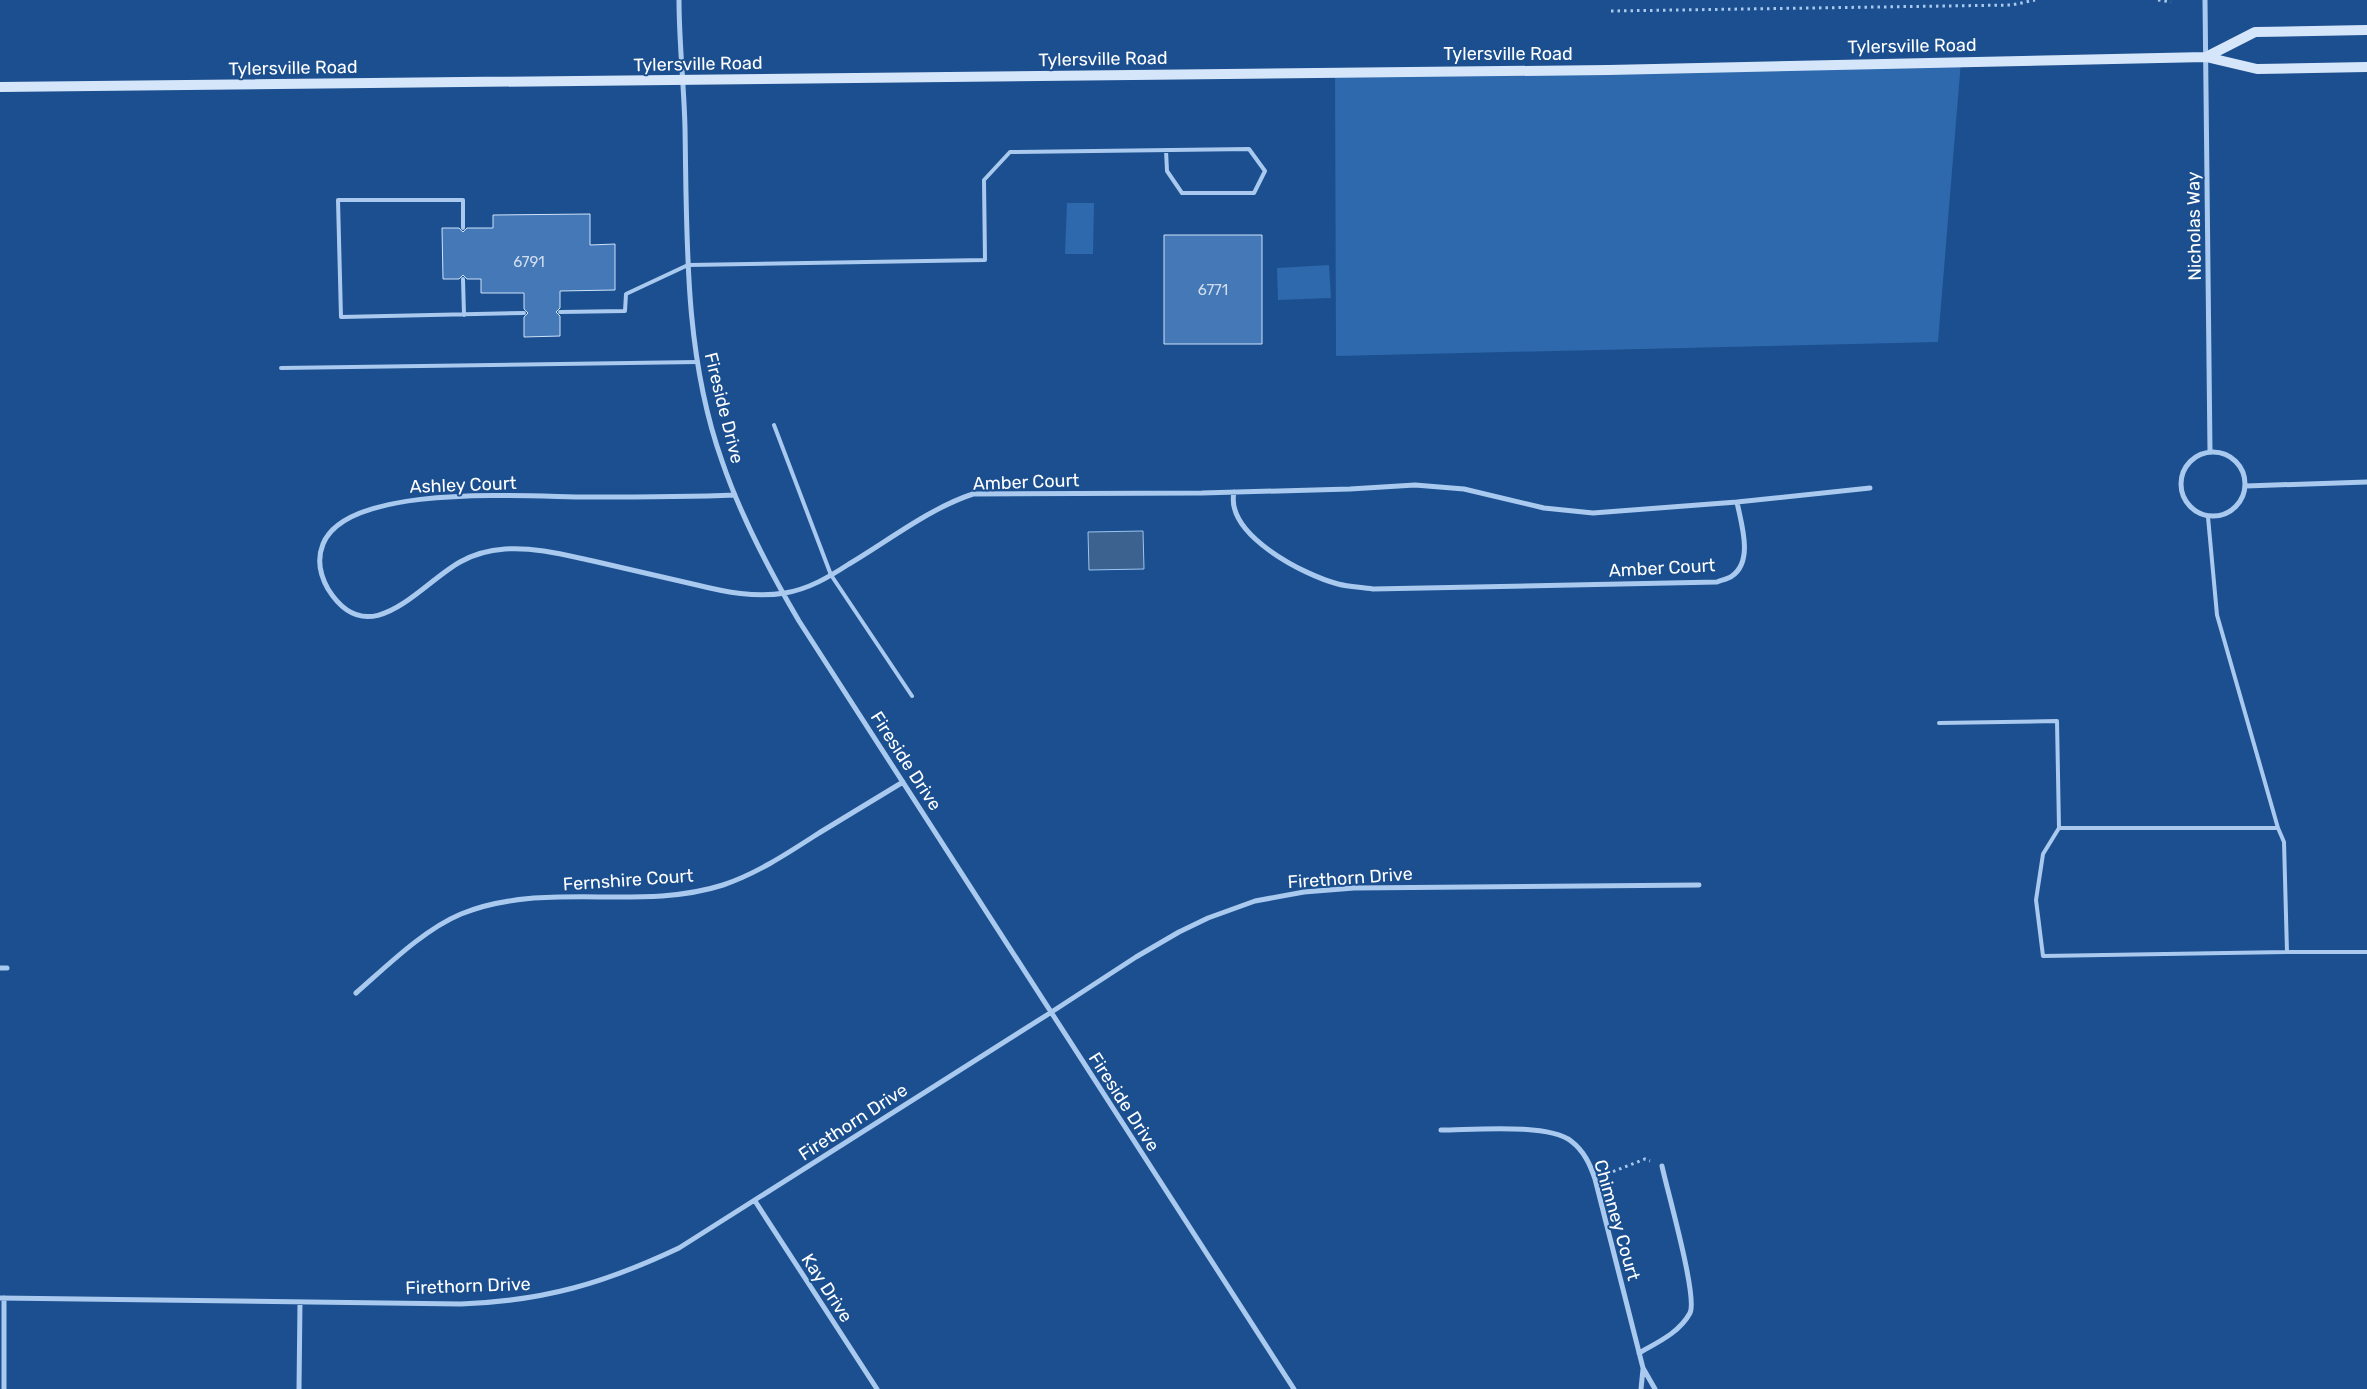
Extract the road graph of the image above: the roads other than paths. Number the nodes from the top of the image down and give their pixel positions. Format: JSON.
{"nodes":[{"id":1,"x":679,"y":0,"type":"edge"},
{"id":2,"x":2205,"y":0,"type":"edge"},
{"id":3,"x":2367,"y":30,"type":"edge"},
{"id":4,"x":2206,"y":57,"type":"junction"},
{"id":5,"x":2367,"y":67,"type":"edge"},
{"id":6,"x":684,"y":81,"type":"junction"},
{"id":7,"x":0,"y":87,"type":"edge"},
{"id":8,"x":1166,"y":150,"type":"junction"},
{"id":9,"x":463,"y":228,"type":"dead end"},
{"id":10,"x":688,"y":265,"type":"junction"},
{"id":11,"x":464,"y":279,"type":"dead end"},
{"id":12,"x":560,"y":312,"type":"dead end"},
{"id":13,"x":524,"y":313,"type":"dead end"},
{"id":14,"x":464,"y":315,"type":"junction"},
{"id":15,"x":698,"y":362,"type":"junction"},
{"id":16,"x":281,"y":368,"type":"dead end"},
{"id":17,"x":774,"y":425,"type":"dead end"},
{"id":18,"x":2210,"y":452,"type":"junction"},
{"id":19,"x":2367,"y":482,"type":"edge"},
{"id":20,"x":2246,"y":486,"type":"junction"},
{"id":21,"x":1870,"y":488,"type":"dead end"},
{"id":22,"x":1234,"y":492,"type":"junction"},
{"id":23,"x":735,"y":495,"type":"junction"},
{"id":24,"x":1737,"y":502,"type":"junction"},
{"id":25,"x":2208,"y":517,"type":"junction"},
{"id":26,"x":831,"y":575,"type":"junction"},
{"id":27,"x":783,"y":594,"type":"junction"},
{"id":28,"x":912,"y":696,"type":"dead end"},
{"id":29,"x":1939,"y":723,"type":"dead end"},
{"id":30,"x":903,"y":782,"type":"junction"},
{"id":31,"x":2059,"y":828,"type":"junction"},
{"id":32,"x":2278,"y":828,"type":"junction"},
{"id":33,"x":1699,"y":885,"type":"dead end"},
{"id":34,"x":2287,"y":952,"type":"junction"},
{"id":35,"x":2367,"y":952,"type":"edge"},
{"id":36,"x":0,"y":968,"type":"edge"},
{"id":37,"x":7,"y":968,"type":"dead end"},
{"id":38,"x":356,"y":993,"type":"dead end"},
{"id":39,"x":1050,"y":1013,"type":"junction"},
{"id":40,"x":1441,"y":1130,"type":"dead end"},
{"id":41,"x":1662,"y":1166,"type":"road end"},
{"id":42,"x":755,"y":1201,"type":"junction"},
{"id":43,"x":2,"y":1298,"type":"edge"},
{"id":44,"x":300,"y":1302,"type":"junction"},
{"id":45,"x":1639,"y":1353,"type":"junction"},
{"id":46,"x":1643,"y":1368,"type":"junction"},
{"id":47,"x":4,"y":1389,"type":"edge"},
{"id":48,"x":299,"y":1389,"type":"edge"},
{"id":49,"x":876,"y":1389,"type":"edge"},
{"id":50,"x":1294,"y":1389,"type":"edge"},
{"id":51,"x":1641,"y":1389,"type":"edge"},
{"id":52,"x":1655,"y":1389,"type":"edge"}],
"edges":[{"from":1,"to":6,"type":"street","name":"Fireside Drive"},
{"from":2,"to":4,"type":"street","name":"Nicholas Way"},
{"from":3,"to":4,"type":"main road","name":"Tylersville Road"},
{"from":4,"to":5,"type":"main road","name":"Tylersville Road"},
{"from":4,"to":6,"type":"main road","name":"Tylersville Road"},
{"from":4,"to":18,"type":"street","name":"Nicholas Way"},
{"from":6,"to":7,"type":"main road","name":"Tylersville Road"},
{"from":6,"to":10,"type":"street","name":"Fireside Drive"},
{"from":8,"to":8,"type":"lane"},
{"from":8,"to":10,"type":"lane"},
{"from":9,"to":14,"type":"lane"},
{"from":10,"to":12,"type":"lane"},
{"from":10,"to":15,"type":"street","name":"Fireside Drive"},
{"from":11,"to":14,"type":"lane"},
{"from":13,"to":14,"type":"lane"},
{"from":15,"to":16,"type":"lane"},
{"from":15,"to":23,"type":"street","name":"Fireside Drive"},
{"from":17,"to":26,"type":"lane"},
{"from":18,"to":20,"type":"street"},
{"from":18,"to":25,"type":"street"},
{"from":19,"to":20,"type":"street"},
{"from":20,"to":25,"type":"street"},
{"from":21,"to":24,"type":"street"},
{"from":22,"to":24,"type":"street","name":"Amber Court"},
{"from":22,"to":24,"type":"street","name":"Amber Court"},
{"from":22,"to":26,"type":"street","name":"Amber Court"},
{"from":23,"to":27,"type":"street","name":"Fireside Drive"},
{"from":23,"to":27,"type":"street","name":"Ashley Court"},
{"from":25,"to":32,"type":"lane"},
{"from":26,"to":27,"type":"street","name":"Amber Court"},
{"from":26,"to":28,"type":"lane"},
{"from":27,"to":30,"type":"street","name":"Fireside Drive"},
{"from":29,"to":31,"type":"lane"},
{"from":30,"to":38,"type":"street","name":"Fernshire Court"},
{"from":30,"to":39,"type":"street","name":"Fireside Drive"},
{"from":31,"to":32,"type":"lane"},
{"from":31,"to":34,"type":"lane"},
{"from":32,"to":34,"type":"lane"},
{"from":33,"to":39,"type":"street","name":"Firethorn Drive"},
{"from":34,"to":35,"type":"lane"},
{"from":36,"to":37,"type":"street"},
{"from":39,"to":42,"type":"street","name":"Firethorn Drive"},
{"from":39,"to":50,"type":"street","name":"Fireside Drive"},
{"from":40,"to":45,"type":"street","name":"Chimney Court"},
{"from":41,"to":45,"type":"street"},
{"from":42,"to":44,"type":"street","name":"Firethorn Drive"},
{"from":42,"to":49,"type":"street","name":"Kay Drive"},
{"from":43,"to":44,"type":"street","name":"Firethorn Drive"},
{"from":43,"to":47,"type":"street"},
{"from":44,"to":48,"type":"street"},
{"from":45,"to":46,"type":"street","name":"Chimney Court"},
{"from":46,"to":51,"type":"street","name":"Chimney Court"},
{"from":46,"to":52,"type":"street","name":"Chimney Court"}]}
